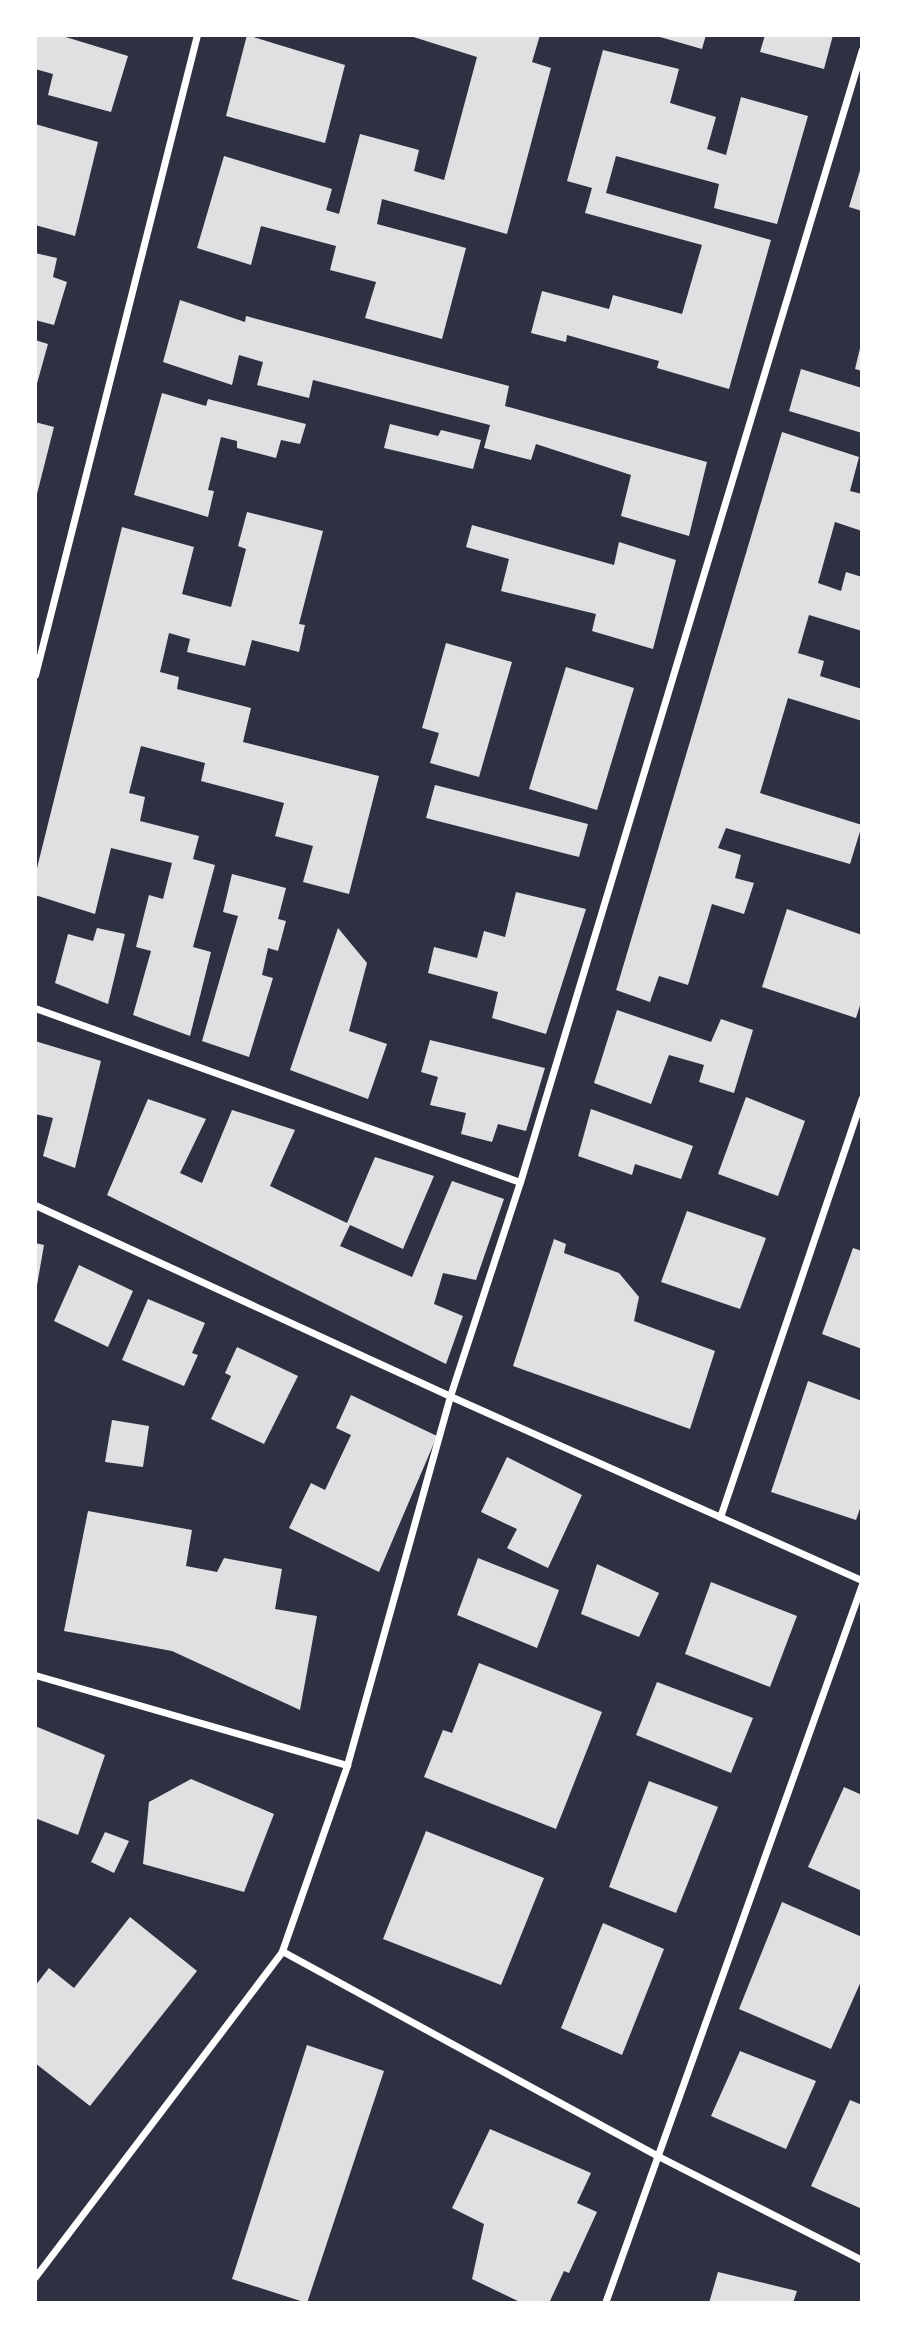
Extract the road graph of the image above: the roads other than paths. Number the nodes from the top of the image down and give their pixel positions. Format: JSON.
{"nodes":[{"id":1,"x":197,"y":35,"type":"edge"},
{"id":2,"x":862,"y":49,"type":"edge"},
{"id":3,"x":35,"y":675,"type":"edge"},
{"id":4,"x":35,"y":1008,"type":"edge"},
{"id":5,"x":862,"y":1098,"type":"edge"},
{"id":6,"x":520,"y":1182,"type":"junction"},
{"id":7,"x":35,"y":1205,"type":"edge"},
{"id":8,"x":450,"y":1396,"type":"junction"},
{"id":9,"x":720,"y":1517,"type":"junction"},
{"id":10,"x":862,"y":1582,"type":"edge"},
{"id":11,"x":35,"y":1675,"type":"edge"},
{"id":12,"x":347,"y":1765,"type":"junction"},
{"id":13,"x":282,"y":1951,"type":"junction"},
{"id":14,"x":656,"y":2155,"type":"junction"},
{"id":15,"x":862,"y":2260,"type":"edge"},
{"id":16,"x":35,"y":2277,"type":"edge"},
{"id":17,"x":605,"y":2303,"type":"edge"}],
"edges":[{"from":1,"to":3,"type":"street"},
{"from":2,"to":6,"type":"street"},
{"from":4,"to":6,"type":"street"},
{"from":5,"to":9,"type":"street"},
{"from":6,"to":8,"type":"street"},
{"from":7,"to":8,"type":"street"},
{"from":8,"to":9,"type":"street"},
{"from":8,"to":12,"type":"street"},
{"from":9,"to":10,"type":"street"},
{"from":10,"to":14,"type":"street"},
{"from":11,"to":12,"type":"street"},
{"from":12,"to":13,"type":"street"},
{"from":13,"to":14,"type":"street"},
{"from":13,"to":16,"type":"street"},
{"from":14,"to":15,"type":"street"},
{"from":14,"to":17,"type":"street"}]}
